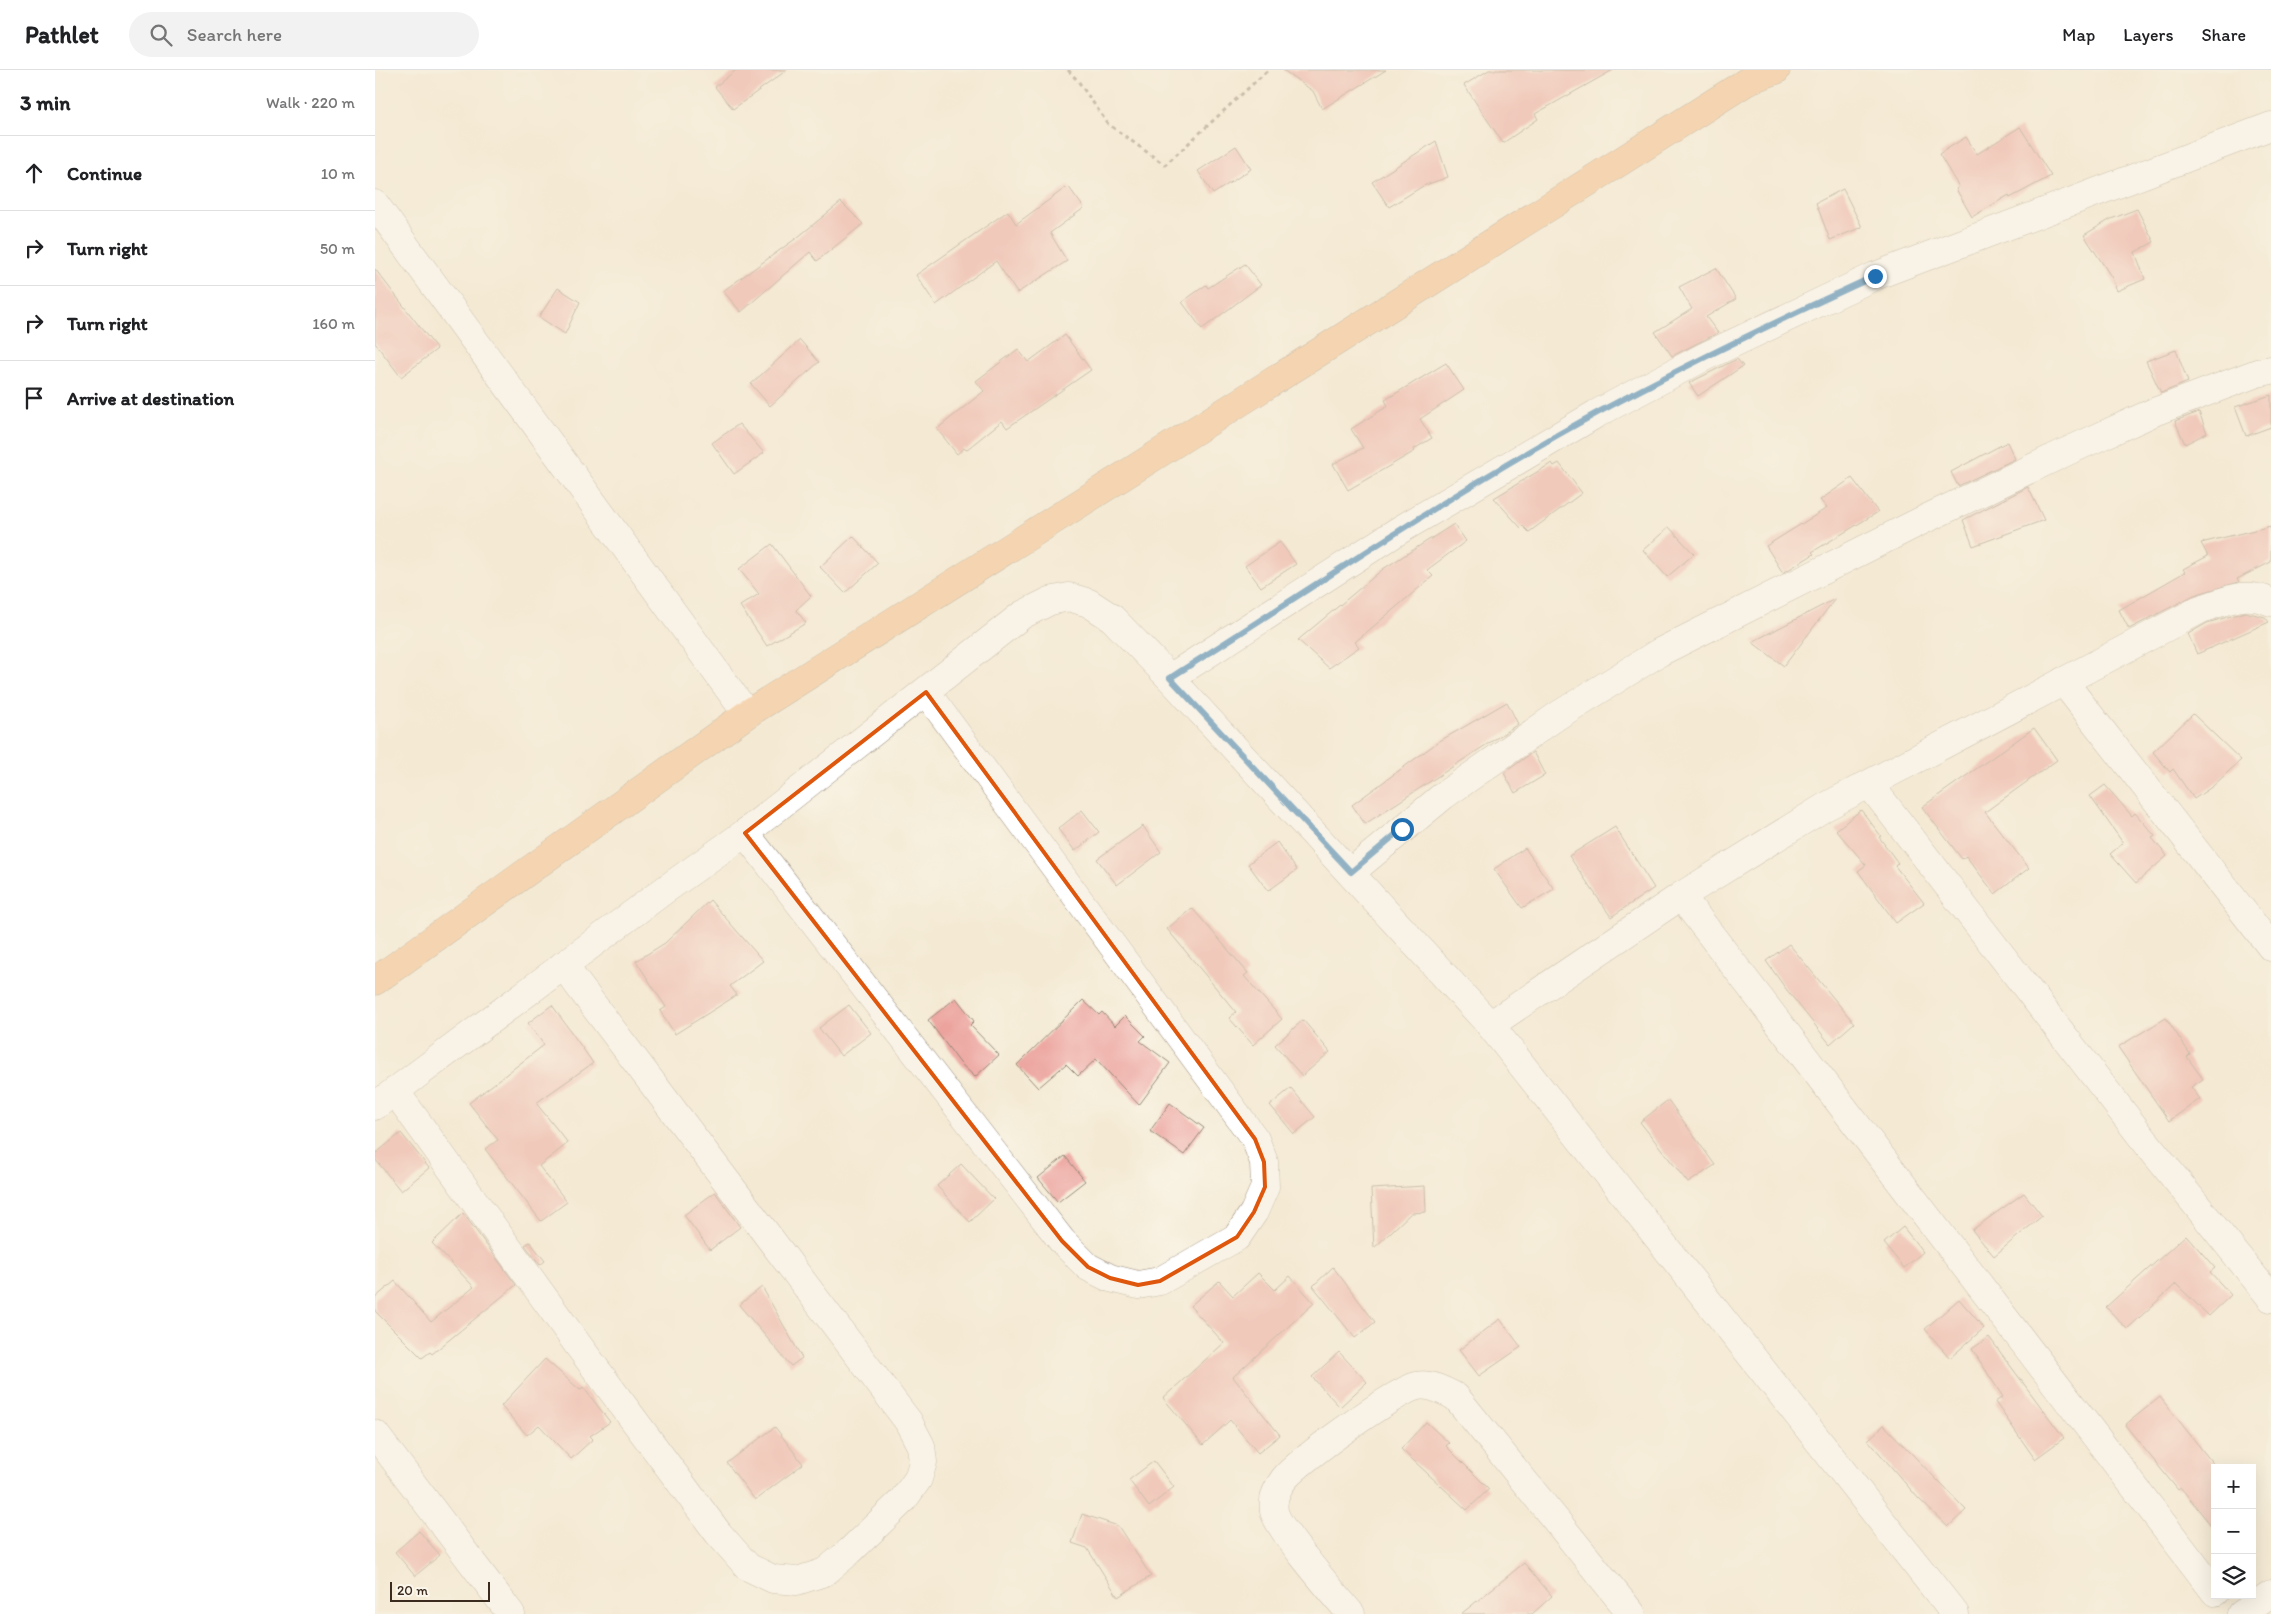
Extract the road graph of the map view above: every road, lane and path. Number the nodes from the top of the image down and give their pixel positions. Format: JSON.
{"nodes":[{"id":1,"x":1068,"y":70,"type":"edge"},
{"id":2,"x":1268,"y":70,"type":"edge"},
{"id":3,"x":1776,"y":70,"type":"edge"},
{"id":4,"x":2271,"y":126,"type":"edge"},
{"id":5,"x":375,"y":204,"type":"edge"},
{"id":6,"x":2271,"y":370,"type":"edge"},
{"id":7,"x":2271,"y":602,"type":"edge"},
{"id":8,"x":1170,"y":678,"type":"junction"},
{"id":9,"x":2063,"y":681,"type":"junction"},
{"id":10,"x":926,"y":692,"type":"junction"},
{"id":11,"x":747,"y":714,"type":"junction"},
{"id":12,"x":1870,"y":785,"type":"junction"},
{"id":13,"x":745,"y":833,"type":"junction"},
{"id":14,"x":1351,"y":872,"type":"junction"},
{"id":15,"x":1681,"y":896,"type":"junction"},
{"id":16,"x":2271,"y":947,"type":"edge"},
{"id":17,"x":563,"y":965,"type":"junction"},
{"id":18,"x":375,"y":981,"type":"edge"},
{"id":19,"x":1490,"y":1025,"type":"junction"},
{"id":20,"x":385,"y":1098,"type":"edge"},
{"id":21,"x":2271,"y":1298,"type":"edge"},
{"id":22,"x":375,"y":1434,"type":"edge"},
{"id":23,"x":2211,"y":1587,"type":"edge"},
{"id":24,"x":2271,"y":1594,"type":"edge"},
{"id":25,"x":2220,"y":1599,"type":"edge"},
{"id":26,"x":511,"y":1614,"type":"edge"},
{"id":27,"x":1351,"y":1614,"type":"edge"},
{"id":28,"x":1632,"y":1614,"type":"edge"},
{"id":29,"x":1955,"y":1614,"type":"edge"},
{"id":30,"x":2231,"y":1614,"type":"edge"},
{"id":31,"x":2242,"y":1614,"type":"edge"}],
"edges":[{"from":1,"to":2,"type":"path"},
{"from":3,"to":11,"type":"main road"},
{"from":4,"to":8,"type":"street"},
{"from":5,"to":11,"type":"street"},
{"from":6,"to":14,"type":"street"},
{"from":7,"to":9,"type":"street"},
{"from":8,"to":10,"type":"street"},
{"from":8,"to":14,"type":"street"},
{"from":9,"to":12,"type":"street"},
{"from":9,"to":16,"type":"street"},
{"from":10,"to":13,"type":"street"},
{"from":10,"to":13,"type":"street"},
{"from":11,"to":18,"type":"main road"},
{"from":12,"to":15,"type":"street"},
{"from":12,"to":21,"type":"street"},
{"from":13,"to":17,"type":"street"},
{"from":14,"to":19,"type":"street"},
{"from":15,"to":19,"type":"street"},
{"from":15,"to":23,"type":"street"},
{"from":17,"to":20,"type":"street"},
{"from":17,"to":20,"type":"street"},
{"from":19,"to":29,"type":"street"},
{"from":22,"to":26,"type":"street"},
{"from":24,"to":31,"type":"street"},
{"from":25,"to":30,"type":"street"},
{"from":27,"to":28,"type":"street"}]}
